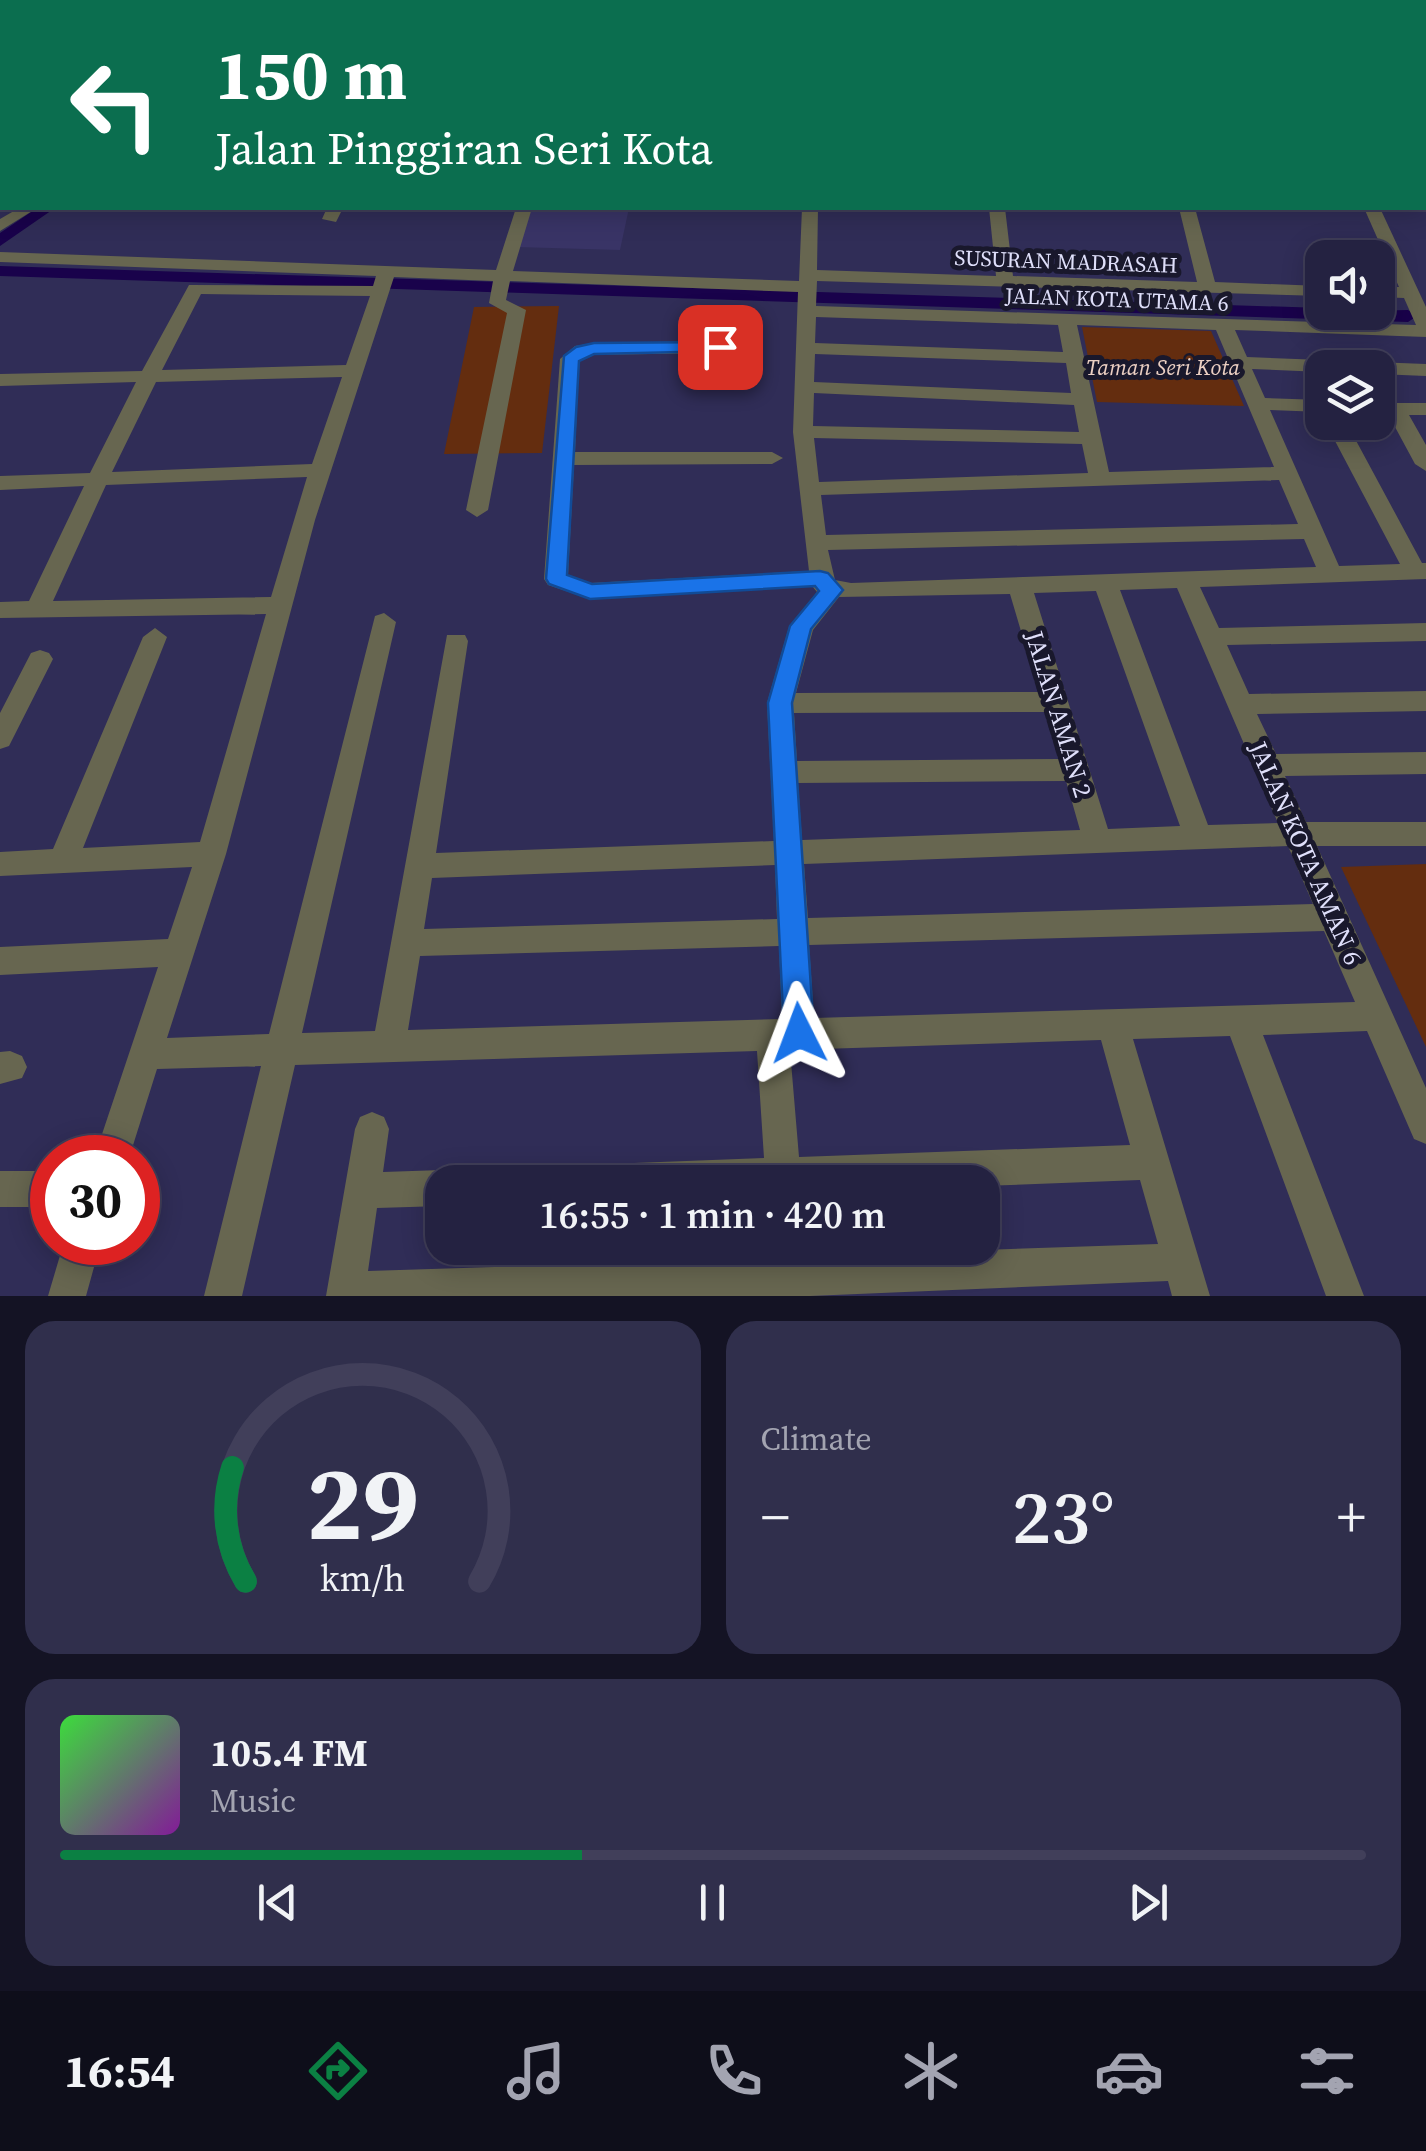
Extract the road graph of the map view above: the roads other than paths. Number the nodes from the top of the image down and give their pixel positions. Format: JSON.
{"nodes":[{"id":1,"x":1312,"y":0,"type":"edge"},
{"id":2,"x":1335,"y":0,"type":"edge"},
{"id":3,"x":26,"y":210,"type":"edge"},
{"id":4,"x":523,"y":210,"type":"edge"},
{"id":5,"x":810,"y":210,"type":"edge"},
{"id":6,"x":997,"y":210,"type":"edge"},
{"id":7,"x":1188,"y":210,"type":"edge"},
{"id":8,"x":1373,"y":210,"type":"edge"},
{"id":9,"x":0,"y":226,"type":"edge"},
{"id":10,"x":0,"y":257,"type":"edge"},
{"id":11,"x":1005,"y":281,"type":"junction"},
{"id":12,"x":383,"y":282,"type":"junction"},
{"id":13,"x":500,"y":286,"type":"junction"},
{"id":14,"x":1207,"y":288,"type":"junction"},
{"id":15,"x":1305,"y":291,"type":"edge"},
{"id":16,"x":807,"y":294,"type":"junction"},
{"id":17,"x":1418,"y":302,"type":"edge"},
{"id":18,"x":1066,"y":320,"type":"junction"},
{"id":19,"x":1223,"y":325,"type":"junction"},
{"id":20,"x":1426,"y":329,"type":"edge"},
{"id":21,"x":720,"y":347,"type":"dead end"},
{"id":22,"x":806,"y":348,"type":"junction"},
{"id":23,"x":1074,"y":358,"type":"junction"},
{"id":24,"x":1240,"y":363,"type":"junction"},
{"id":25,"x":1305,"y":366,"type":"edge"},
{"id":26,"x":1395,"y":369,"type":"edge"},
{"id":27,"x":1426,"y":370,"type":"edge"},
{"id":28,"x":353,"y":372,"type":"junction"},
{"id":29,"x":148,"y":377,"type":"junction"},
{"id":30,"x":0,"y":380,"type":"edge"},
{"id":31,"x":804,"y":388,"type":"junction"},
{"id":32,"x":1082,"y":399,"type":"junction"},
{"id":33,"x":1258,"y":404,"type":"junction"},
{"id":34,"x":1305,"y":405,"type":"edge"},
{"id":35,"x":1395,"y":408,"type":"edge"},
{"id":36,"x":1426,"y":409,"type":"edge"},
{"id":37,"x":1395,"y":421,"type":"edge"},
{"id":38,"x":803,"y":432,"type":"junction"},
{"id":39,"x":1091,"y":438,"type":"junction"},
{"id":40,"x":1345,"y":440,"type":"edge"},
{"id":41,"x":562,"y":458,"type":"junction"},
{"id":42,"x":772,"y":458,"type":"dead end"},
{"id":43,"x":1426,"y":464,"type":"edge"},
{"id":44,"x":321,"y":470,"type":"junction"},
{"id":45,"x":1287,"y":473,"type":"junction"},
{"id":46,"x":98,"y":479,"type":"junction"},
{"id":47,"x":1100,"y":481,"type":"junction"},
{"id":48,"x":0,"y":483,"type":"edge"},
{"id":49,"x":808,"y":489,"type":"junction"},
{"id":50,"x":477,"y":510,"type":"dead end"},
{"id":51,"x":1312,"y":530,"type":"junction"},
{"id":52,"x":815,"y":543,"type":"junction"},
{"id":53,"x":1421,"y":571,"type":"edge"},
{"id":54,"x":1332,"y":575,"type":"junction"},
{"id":55,"x":1185,"y":580,"type":"junction"},
{"id":56,"x":826,"y":584,"type":"junction"},
{"id":57,"x":1106,"y":584,"type":"junction"},
{"id":58,"x":1020,"y":586,"type":"junction"},
{"id":59,"x":282,"y":605,"type":"junction"},
{"id":60,"x":38,"y":608,"type":"junction"},
{"id":61,"x":0,"y":610,"type":"edge"},
{"id":62,"x":384,"y":622,"type":"dead end"},
{"id":63,"x":1426,"y":632,"type":"edge"},
{"id":64,"x":1210,"y":636,"type":"junction"},
{"id":65,"x":155,"y":637,"type":"dead end"},
{"id":66,"x":456,"y":641,"type":"dead end"},
{"id":67,"x":40,"y":659,"type":"dead end"},
{"id":68,"x":1426,"y":701,"type":"edge"},
{"id":69,"x":1056,"y":702,"type":"junction"},
{"id":70,"x":780,"y":703,"type":"junction"},
{"id":71,"x":1240,"y":704,"type":"junction"},
{"id":72,"x":0,"y":739,"type":"edge"},
{"id":73,"x":1426,"y":763,"type":"edge"},
{"id":74,"x":1267,"y":765,"type":"junction"},
{"id":75,"x":1076,"y":770,"type":"junction"},
{"id":76,"x":784,"y":772,"type":"junction"},
{"id":77,"x":1297,"y":834,"type":"junction"},
{"id":78,"x":1426,"y":834,"type":"edge"},
{"id":79,"x":1199,"y":839,"type":"junction"},
{"id":80,"x":1098,"y":842,"type":"junction"},
{"id":81,"x":789,"y":852,"type":"junction"},
{"id":82,"x":210,"y":854,"type":"junction"},
{"id":83,"x":63,"y":861,"type":"junction"},
{"id":84,"x":0,"y":864,"type":"edge"},
{"id":85,"x":420,"y":866,"type":"junction"},
{"id":86,"x":1334,"y":917,"type":"junction"},
{"id":87,"x":794,"y":931,"type":"junction"},
{"id":88,"x":406,"y":943,"type":"junction"},
{"id":89,"x":179,"y":952,"type":"junction"},
{"id":90,"x":0,"y":961,"type":"edge"},
{"id":91,"x":1377,"y":1016,"type":"junction"},
{"id":92,"x":1241,"y":1021,"type":"junction"},
{"id":93,"x":1113,"y":1025,"type":"junction"},
{"id":94,"x":786,"y":1034,"type":"junction"},
{"id":95,"x":389,"y":1046,"type":"junction"},
{"id":96,"x":282,"y":1050,"type":"junction"},
{"id":97,"x":146,"y":1054,"type":"junction"},
{"id":98,"x":1426,"y":1128,"type":"edge"},
{"id":99,"x":372,"y":1130,"type":"dead end"},
{"id":100,"x":119,"y":1135,"type":"edge"},
{"id":101,"x":1151,"y":1162,"type":"junction"},
{"id":102,"x":783,"y":1165,"type":"edge"},
{"id":103,"x":1000,"y":1169,"type":"edge"},
{"id":104,"x":30,"y":1189,"type":"edge"},
{"id":105,"x":425,"y":1189,"type":"edge"},
{"id":106,"x":0,"y":1190,"type":"edge"},
{"id":107,"x":362,"y":1191,"type":"junction"},
{"id":108,"x":76,"y":1265,"type":"edge"},
{"id":109,"x":789,"y":1273,"type":"edge"},
{"id":110,"x":1186,"y":1279,"type":"edge"},
{"id":111,"x":345,"y":1293,"type":"edge"},
{"id":112,"x":66,"y":1296,"type":"edge"},
{"id":113,"x":222,"y":1296,"type":"edge"},
{"id":114,"x":1345,"y":1296,"type":"edge"}],
"edges":[{"from":1,"to":2,"type":"street"},
{"from":3,"to":9,"type":"street"},
{"from":4,"to":13,"type":"street"},
{"from":5,"to":16,"type":"street"},
{"from":6,"to":11,"type":"street"},
{"from":7,"to":14,"type":"street"},
{"from":8,"to":17,"type":"street"},
{"from":10,"to":12,"type":"street"},
{"from":11,"to":14,"type":"street","name":"SUSURAN MADRASAH"},
{"from":11,"to":16,"type":"street","name":"SUSURAN MADRASAH"},
{"from":12,"to":13,"type":"street"},
{"from":12,"to":28,"type":"street"},
{"from":12,"to":29,"type":"street"},
{"from":13,"to":16,"type":"street"},
{"from":13,"to":50,"type":"street"},
{"from":14,"to":15,"type":"street","name":"SUSURAN MADRASAH"},
{"from":16,"to":18,"type":"street","name":"JALAN KOTA UTAMA 6"},
{"from":16,"to":22,"type":"street"},
{"from":17,"to":20,"type":"street"},
{"from":18,"to":19,"type":"street","name":"JALAN KOTA UTAMA 6"},
{"from":18,"to":23,"type":"street"},
{"from":19,"to":20,"type":"street","name":"JALAN KOTA UTAMA 6"},
{"from":19,"to":24,"type":"street"},
{"from":21,"to":41,"type":"street"},
{"from":22,"to":23,"type":"street"},
{"from":22,"to":31,"type":"street"},
{"from":23,"to":32,"type":"street"},
{"from":24,"to":25,"type":"street"},
{"from":24,"to":33,"type":"street"},
{"from":26,"to":27,"type":"street"},
{"from":28,"to":29,"type":"street"},
{"from":28,"to":44,"type":"street"},
{"from":29,"to":30,"type":"street"},
{"from":29,"to":46,"type":"street"},
{"from":31,"to":32,"type":"street"},
{"from":31,"to":38,"type":"street"},
{"from":32,"to":39,"type":"street"},
{"from":33,"to":34,"type":"street"},
{"from":33,"to":45,"type":"street"},
{"from":35,"to":36,"type":"street"},
{"from":37,"to":43,"type":"street"},
{"from":38,"to":39,"type":"street"},
{"from":38,"to":49,"type":"street"},
{"from":39,"to":47,"type":"street"},
{"from":40,"to":53,"type":"street"},
{"from":41,"to":42,"type":"street"},
{"from":41,"to":56,"type":"street"},
{"from":44,"to":46,"type":"street"},
{"from":44,"to":59,"type":"street"},
{"from":45,"to":47,"type":"street"},
{"from":45,"to":51,"type":"street"},
{"from":46,"to":48,"type":"street"},
{"from":46,"to":60,"type":"street"},
{"from":47,"to":49,"type":"street"},
{"from":49,"to":52,"type":"street"},
{"from":51,"to":52,"type":"street"},
{"from":51,"to":54,"type":"street"},
{"from":52,"to":56,"type":"street"},
{"from":53,"to":54,"type":"street"},
{"from":54,"to":55,"type":"street"},
{"from":55,"to":57,"type":"street"},
{"from":55,"to":64,"type":"street","name":"JALAN KOTA AMAN 6"},
{"from":56,"to":58,"type":"street"},
{"from":56,"to":70,"type":"street"},
{"from":57,"to":58,"type":"street"},
{"from":57,"to":79,"type":"street"},
{"from":58,"to":69,"type":"street","name":"JALAN AMAN 2"},
{"from":59,"to":60,"type":"street"},
{"from":59,"to":82,"type":"street"},
{"from":60,"to":61,"type":"street"},
{"from":62,"to":96,"type":"street"},
{"from":63,"to":64,"type":"street"},
{"from":64,"to":71,"type":"street","name":"JALAN KOTA AMAN 6"},
{"from":65,"to":83,"type":"street"},
{"from":66,"to":85,"type":"street"},
{"from":67,"to":72,"type":"street"},
{"from":68,"to":71,"type":"street"},
{"from":69,"to":70,"type":"street"},
{"from":69,"to":75,"type":"street","name":"JALAN AMAN 2"},
{"from":70,"to":76,"type":"street"},
{"from":71,"to":74,"type":"street","name":"JALAN KOTA AMAN 6"},
{"from":73,"to":74,"type":"street"},
{"from":74,"to":77,"type":"street","name":"JALAN KOTA AMAN 6"},
{"from":75,"to":76,"type":"street"},
{"from":75,"to":80,"type":"street","name":"JALAN AMAN 2"},
{"from":76,"to":81,"type":"street"},
{"from":77,"to":78,"type":"street"},
{"from":77,"to":79,"type":"street"},
{"from":77,"to":86,"type":"street","name":"JALAN KOTA AMAN 6"},
{"from":79,"to":80,"type":"street"},
{"from":80,"to":81,"type":"street"},
{"from":81,"to":85,"type":"street"},
{"from":81,"to":87,"type":"street"},
{"from":82,"to":83,"type":"street"},
{"from":82,"to":89,"type":"street"},
{"from":83,"to":84,"type":"street"},
{"from":85,"to":88,"type":"street"},
{"from":86,"to":87,"type":"street"},
{"from":86,"to":91,"type":"street","name":"JALAN KOTA AMAN 6"},
{"from":87,"to":88,"type":"street"},
{"from":87,"to":94,"type":"street"},
{"from":88,"to":95,"type":"street"},
{"from":89,"to":90,"type":"street"},
{"from":89,"to":97,"type":"street"},
{"from":91,"to":92,"type":"street"},
{"from":91,"to":98,"type":"street","name":"JALAN KOTA AMAN 6"},
{"from":92,"to":93,"type":"street"},
{"from":92,"to":114,"type":"street"},
{"from":93,"to":94,"type":"street"},
{"from":93,"to":101,"type":"street"},
{"from":94,"to":95,"type":"street"},
{"from":94,"to":102,"type":"street"},
{"from":95,"to":96,"type":"street"},
{"from":96,"to":97,"type":"street"},
{"from":96,"to":113,"type":"street"},
{"from":97,"to":100,"type":"street"},
{"from":99,"to":107,"type":"street"},
{"from":101,"to":103,"type":"street"},
{"from":101,"to":110,"type":"street"},
{"from":104,"to":106,"type":"street"},
{"from":105,"to":107,"type":"street"},
{"from":107,"to":111,"type":"street"},
{"from":108,"to":112,"type":"street"},
{"from":109,"to":110,"type":"street"},
{"from":109,"to":111,"type":"street"}]}
